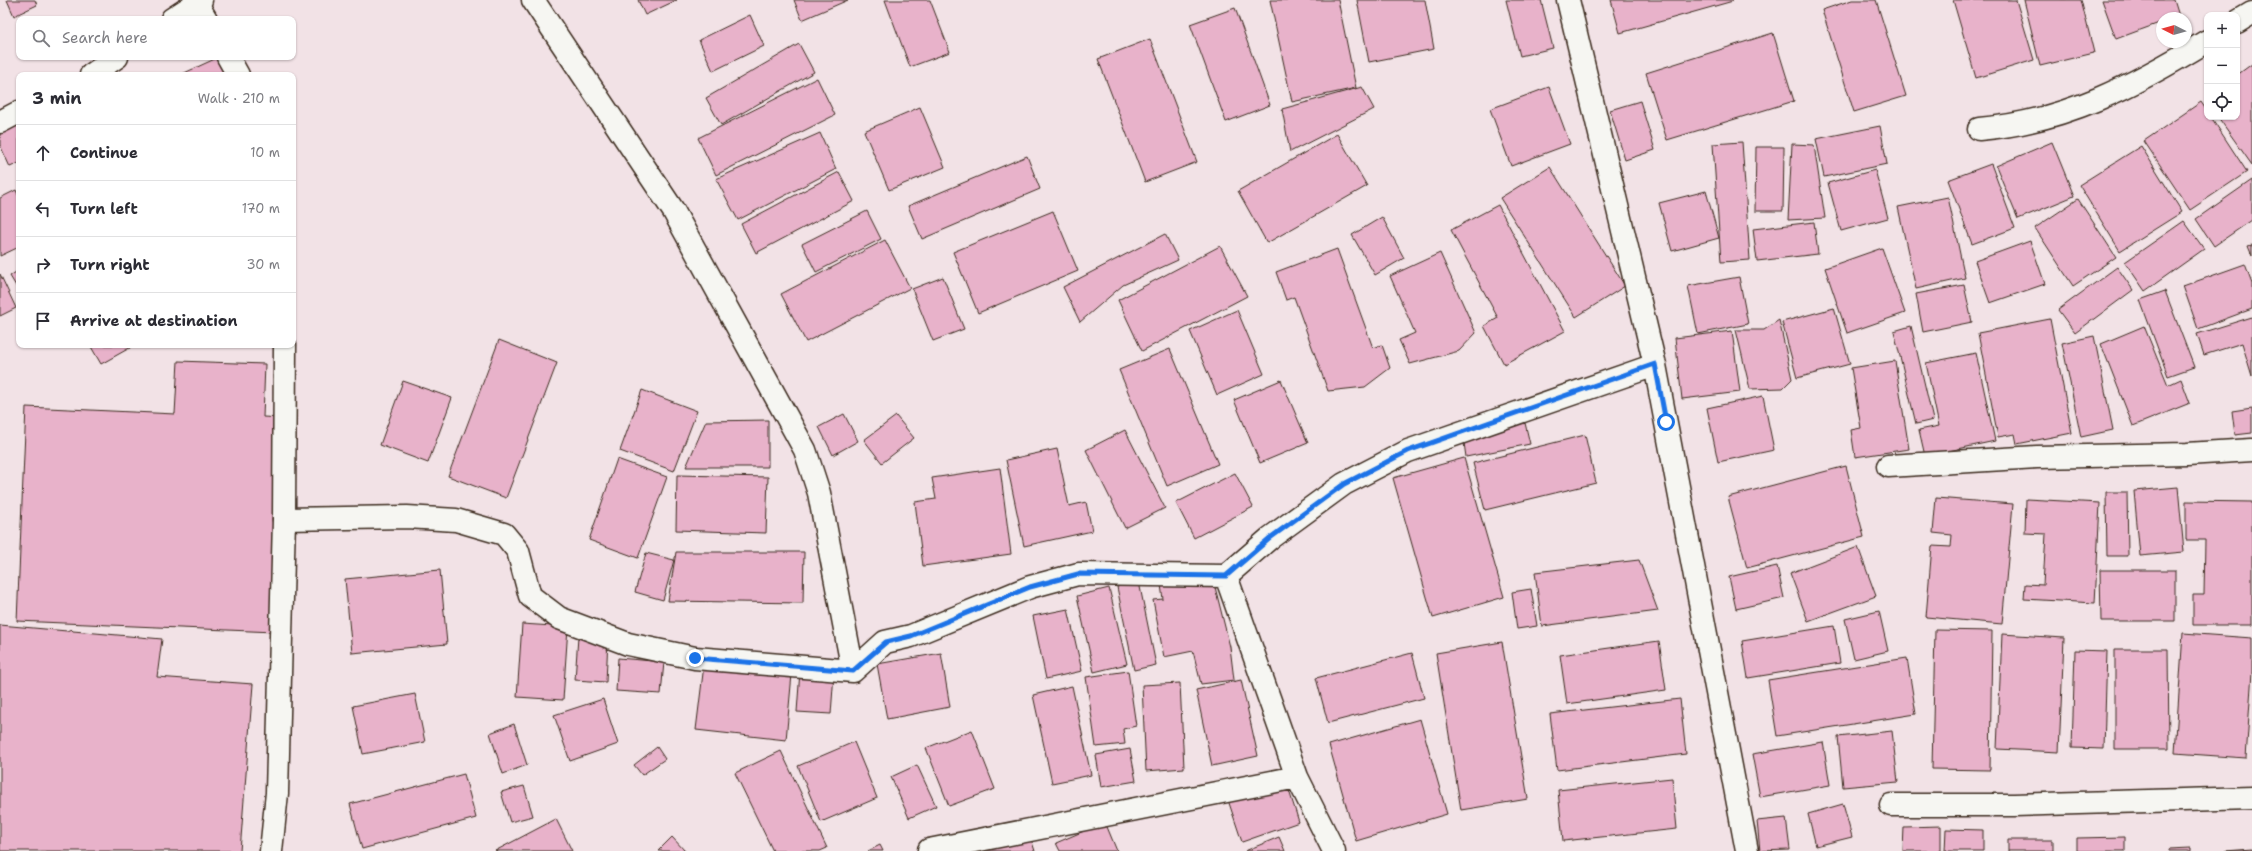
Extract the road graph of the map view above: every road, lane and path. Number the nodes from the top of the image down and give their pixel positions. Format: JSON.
{"nodes":[{"id":1,"x":533,"y":0,"type":"edge"},
{"id":2,"x":1568,"y":0,"type":"edge"},
{"id":3,"x":201,"y":7,"type":"edge"},
{"id":4,"x":2252,"y":13,"type":"edge"},
{"id":5,"x":179,"y":16,"type":"edge"},
{"id":6,"x":2240,"y":20,"type":"edge"},
{"id":7,"x":2204,"y":43,"type":"edge"},
{"id":8,"x":113,"y":60,"type":"edge"},
{"id":9,"x":230,"y":60,"type":"edge"},
{"id":10,"x":95,"y":72,"type":"edge"},
{"id":11,"x":236,"y":72,"type":"edge"},
{"id":12,"x":16,"y":114,"type":"edge"},
{"id":13,"x":0,"y":122,"type":"edge"},
{"id":14,"x":1979,"y":129,"type":"dead end"},
{"id":15,"x":285,"y":348,"type":"edge"},
{"id":16,"x":1655,"y":364,"type":"junction"},
{"id":17,"x":2252,"y":450,"type":"edge"},
{"id":18,"x":1888,"y":466,"type":"dead end"},
{"id":19,"x":284,"y":520,"type":"junction"},
{"id":20,"x":1226,"y":576,"type":"junction"},
{"id":21,"x":853,"y":671,"type":"junction"},
{"id":22,"x":1297,"y":777,"type":"junction"},
{"id":23,"x":2252,"y":798,"type":"edge"},
{"id":24,"x":1891,"y":805,"type":"dead end"},
{"id":25,"x":929,"y":850,"type":"edge"},
{"id":26,"x":271,"y":851,"type":"edge"},
{"id":27,"x":1334,"y":851,"type":"edge"},
{"id":28,"x":1748,"y":851,"type":"edge"}],
"edges":[{"from":1,"to":21,"type":"street"},
{"from":2,"to":16,"type":"street"},
{"from":3,"to":5,"type":"street"},
{"from":4,"to":6,"type":"street"},
{"from":7,"to":14,"type":"street"},
{"from":8,"to":10,"type":"street"},
{"from":9,"to":11,"type":"street"},
{"from":12,"to":13,"type":"street"},
{"from":15,"to":19,"type":"street"},
{"from":16,"to":20,"type":"street"},
{"from":16,"to":28,"type":"street"},
{"from":17,"to":18,"type":"street"},
{"from":19,"to":21,"type":"street"},
{"from":19,"to":26,"type":"street"},
{"from":20,"to":21,"type":"street"},
{"from":20,"to":22,"type":"street"},
{"from":22,"to":25,"type":"street"},
{"from":22,"to":27,"type":"street"},
{"from":23,"to":24,"type":"street"}]}
